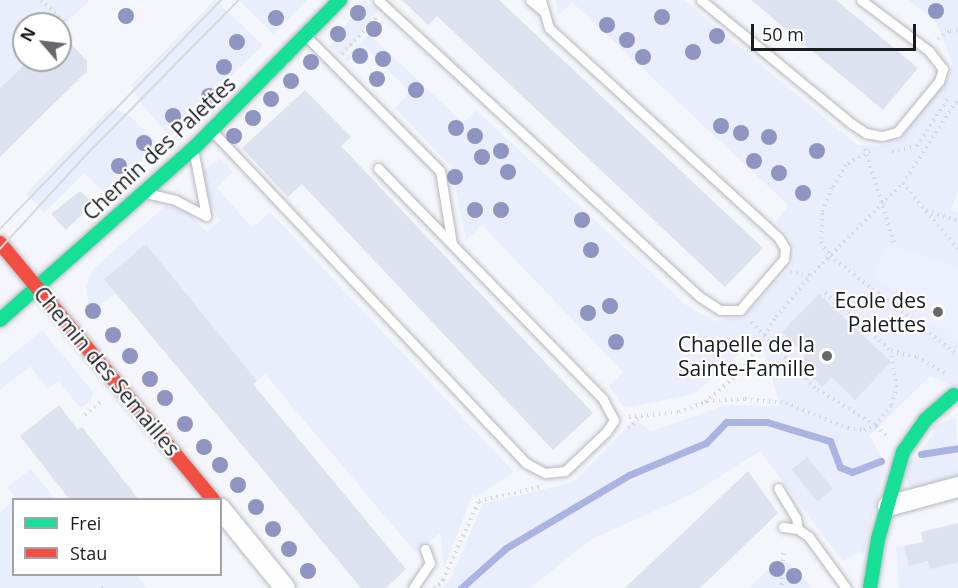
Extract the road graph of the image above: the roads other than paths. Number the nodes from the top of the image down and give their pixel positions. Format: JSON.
{"nodes":[{"id":1,"x":340,"y":0,"type":"edge"},
{"id":2,"x":378,"y":0,"type":"edge"},
{"id":3,"x":530,"y":0,"type":"edge"},
{"id":4,"x":701,"y":0,"type":"edge"},
{"id":5,"x":861,"y":0,"type":"edge"},
{"id":6,"x":542,"y":5,"type":"edge"},
{"id":7,"x":306,"y":36,"type":"junction"},
{"id":8,"x":211,"y":131,"type":"junction"},
{"id":9,"x":194,"y":148,"type":"junction"},
{"id":10,"x":378,"y":168,"type":"dead end"},
{"id":11,"x":144,"y":193,"type":"junction"},
{"id":12,"x":0,"y":243,"type":"edge"},
{"id":13,"x":452,"y":244,"type":"junction"},
{"id":14,"x":36,"y":287,"type":"junction"},
{"id":15,"x":0,"y":320,"type":"edge"},
{"id":16,"x":954,"y":395,"type":"dead end"},
{"id":17,"x":958,"y":487,"type":"edge"},
{"id":18,"x":778,"y":488,"type":"dead end"},
{"id":19,"x":211,"y":498,"type":"edge"},
{"id":20,"x":888,"y":506,"type":"junction"},
{"id":21,"x":222,"y":510,"type":"edge"},
{"id":22,"x":783,"y":527,"type":"dead end"},
{"id":23,"x":798,"y":529,"type":"junction"},
{"id":24,"x":425,"y":549,"type":"dead end"},
{"id":25,"x":871,"y":587,"type":"edge"},
{"id":26,"x":285,"y":588,"type":"edge"},
{"id":27,"x":413,"y":588,"type":"edge"},
{"id":28,"x":846,"y":588,"type":"edge"}],
"edges":[{"from":1,"to":7,"type":"street","name":"Chemin des Palettes"},
{"from":2,"to":6,"type":"lane"},
{"from":3,"to":6,"type":"lane"},
{"from":4,"to":5,"type":"lane"},
{"from":7,"to":8,"type":"street","name":"Chemin des Palettes"},
{"from":7,"to":13,"type":"lane"},
{"from":8,"to":9,"type":"street","name":"Chemin des Palettes"},
{"from":8,"to":13,"type":"lane"},
{"from":9,"to":11,"type":"street","name":"Chemin des Palettes"},
{"from":9,"to":11,"type":"lane"},
{"from":10,"to":13,"type":"lane"},
{"from":11,"to":14,"type":"street","name":"Chemin des Palettes"},
{"from":12,"to":14,"type":"street","name":"Chemin des Semailles"},
{"from":14,"to":15,"type":"street","name":"Chemin des Palettes"},
{"from":14,"to":19,"type":"street","name":"Chemin des Semailles"},
{"from":16,"to":20,"type":"street"},
{"from":17,"to":20,"type":"street"},
{"from":18,"to":23,"type":"lane"},
{"from":20,"to":25,"type":"street"},
{"from":21,"to":26,"type":"street"},
{"from":22,"to":23,"type":"lane"},
{"from":23,"to":28,"type":"lane"},
{"from":24,"to":27,"type":"lane"}]}
